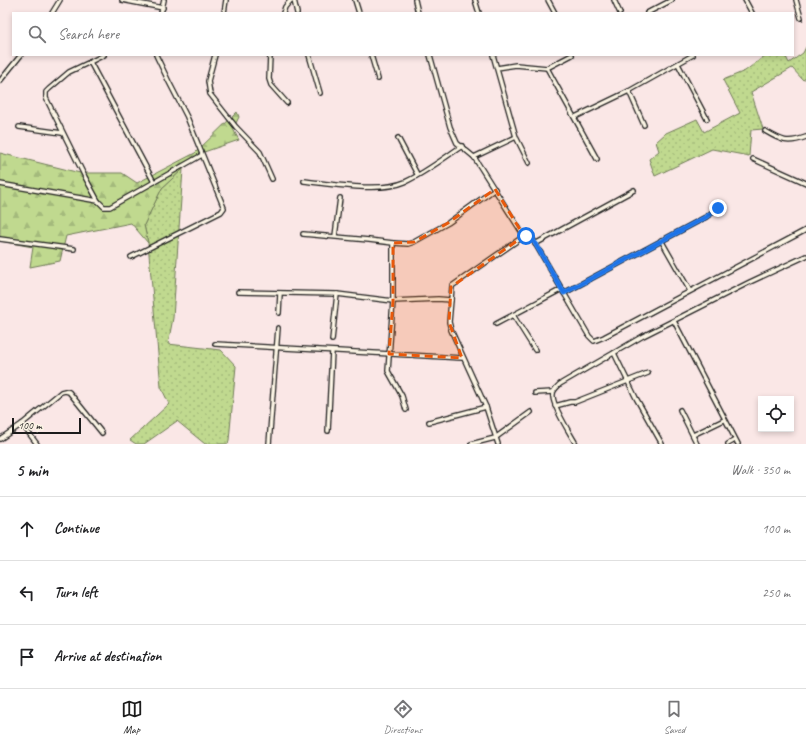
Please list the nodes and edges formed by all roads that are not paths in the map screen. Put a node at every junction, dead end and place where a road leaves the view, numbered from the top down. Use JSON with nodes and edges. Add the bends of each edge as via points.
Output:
{"nodes":[{"id":1,"x":60,"y":0,"type":"edge"},
{"id":2,"x":122,"y":0,"type":"edge"},
{"id":3,"x":164,"y":0,"type":"edge"},
{"id":4,"x":226,"y":0,"type":"edge"},
{"id":5,"x":293,"y":0,"type":"edge"},
{"id":6,"x":355,"y":0,"type":"edge"},
{"id":7,"x":414,"y":0,"type":"edge"},
{"id":8,"x":475,"y":0,"type":"edge"},
{"id":9,"x":548,"y":0,"type":"edge"},
{"id":10,"x":614,"y":0,"type":"edge"},
{"id":11,"x":672,"y":0,"type":"edge"},
{"id":12,"x":746,"y":0,"type":"edge"},
{"id":13,"x":796,"y":0,"type":"edge"},
{"id":14,"x":163,"y":8,"type":"junction"},
{"id":15,"x":53,"y":12,"type":"edge"},
{"id":16,"x":161,"y":12,"type":"edge"},
{"id":17,"x":224,"y":12,"type":"edge"},
{"id":18,"x":283,"y":12,"type":"edge"},
{"id":19,"x":297,"y":12,"type":"edge"},
{"id":20,"x":359,"y":12,"type":"edge"},
{"id":21,"x":418,"y":12,"type":"edge"},
{"id":22,"x":479,"y":12,"type":"edge"},
{"id":23,"x":554,"y":12,"type":"edge"},
{"id":24,"x":620,"y":12,"type":"edge"},
{"id":25,"x":649,"y":12,"type":"edge"},
{"id":26,"x":752,"y":12,"type":"edge"},
{"id":27,"x":801,"y":18,"type":"dead end"},
{"id":28,"x":20,"y":56,"type":"edge"},
{"id":29,"x":102,"y":56,"type":"edge"},
{"id":30,"x":156,"y":56,"type":"edge"},
{"id":31,"x":215,"y":56,"type":"edge"},
{"id":32,"x":270,"y":56,"type":"edge"},
{"id":33,"x":309,"y":56,"type":"edge"},
{"id":34,"x":371,"y":56,"type":"edge"},
{"id":35,"x":430,"y":56,"type":"edge"},
{"id":36,"x":493,"y":56,"type":"edge"},
{"id":37,"x":570,"y":56,"type":"edge"},
{"id":38,"x":691,"y":56,"type":"edge"},
{"id":39,"x":90,"y":62,"type":"junction"},
{"id":40,"x":678,"y":64,"type":"junction"},
{"id":41,"x":497,"y":68,"type":"junction"},
{"id":42,"x":547,"y":68,"type":"junction"},
{"id":43,"x":0,"y":72,"type":"edge"},
{"id":44,"x":4,"y":76,"type":"junction"},
{"id":45,"x":378,"y":79,"type":"dead end"},
{"id":46,"x":0,"y":80,"type":"edge"},
{"id":47,"x":629,"y":91,"type":"junction"},
{"id":48,"x":320,"y":93,"type":"dead end"},
{"id":49,"x":287,"y":103,"type":"dead end"},
{"id":50,"x":574,"y":117,"type":"junction"},
{"id":51,"x":706,"y":119,"type":"dead end"},
{"id":52,"x":644,"y":125,"type":"dead end"},
{"id":53,"x":19,"y":127,"type":"dead end"},
{"id":54,"x":765,"y":131,"type":"dead end"},
{"id":55,"x":62,"y":133,"type":"junction"},
{"id":56,"x":516,"y":137,"type":"junction"},
{"id":57,"x":806,"y":137,"type":"edge"},
{"id":58,"x":398,"y":138,"type":"dead end"},
{"id":59,"x":462,"y":146,"type":"junction"},
{"id":60,"x":202,"y":156,"type":"junction"},
{"id":61,"x":474,"y":157,"type":"junction"},
{"id":62,"x":597,"y":159,"type":"dead end"},
{"id":63,"x":752,"y":159,"type":"dead end"},
{"id":64,"x":529,"y":163,"type":"dead end"},
{"id":65,"x":417,"y":174,"type":"junction"},
{"id":66,"x":272,"y":179,"type":"dead end"},
{"id":67,"x":304,"y":181,"type":"dead end"},
{"id":68,"x":154,"y":182,"type":"junction"},
{"id":69,"x":806,"y":183,"type":"edge"},
{"id":70,"x":0,"y":184,"type":"edge"},
{"id":71,"x":495,"y":189,"type":"junction"},
{"id":72,"x":634,"y":190,"type":"dead end"},
{"id":73,"x":340,"y":198,"type":"dead end"},
{"id":74,"x":98,"y":201,"type":"junction"},
{"id":75,"x":718,"y":208,"type":"dead end"},
{"id":76,"x":806,"y":230,"type":"edge"},
{"id":77,"x":303,"y":234,"type":"dead end"},
{"id":78,"x":335,"y":236,"type":"junction"},
{"id":79,"x":524,"y":236,"type":"junction"},
{"id":80,"x":0,"y":239,"type":"edge"},
{"id":81,"x":661,"y":240,"type":"junction"},
{"id":82,"x":393,"y":243,"type":"junction"},
{"id":83,"x":535,"y":244,"type":"junction"},
{"id":84,"x":74,"y":250,"type":"dead end"},
{"id":85,"x":806,"y":256,"type":"edge"},
{"id":86,"x":132,"y":257,"type":"dead end"},
{"id":87,"x":563,"y":291,"type":"junction"},
{"id":88,"x":690,"y":291,"type":"junction"},
{"id":89,"x":238,"y":292,"type":"dead end"},
{"id":90,"x":280,"y":293,"type":"junction"},
{"id":91,"x":337,"y":294,"type":"junction"},
{"id":92,"x":450,"y":300,"type":"junction"},
{"id":93,"x":393,"y":301,"type":"junction"},
{"id":94,"x":279,"y":313,"type":"dead end"},
{"id":95,"x":513,"y":315,"type":"junction"},
{"id":96,"x":674,"y":320,"type":"junction"},
{"id":97,"x":496,"y":324,"type":"dead end"},
{"id":98,"x":278,"y":328,"type":"dead end"},
{"id":99,"x":332,"y":340,"type":"dead end"},
{"id":100,"x":215,"y":344,"type":"dead end"},
{"id":101,"x":276,"y":348,"type":"junction"},
{"id":102,"x":535,"y":350,"type":"dead end"},
{"id":103,"x":332,"y":351,"type":"junction"},
{"id":104,"x":614,"y":353,"type":"junction"},
{"id":105,"x":389,"y":354,"type":"junction"},
{"id":106,"x":462,"y":358,"type":"junction"},
{"id":107,"x":648,"y":373,"type":"dead end"},
{"id":108,"x":626,"y":381,"type":"junction"},
{"id":109,"x":553,"y":392,"type":"junction"},
{"id":110,"x":536,"y":393,"type":"dead end"},
{"id":111,"x":555,"y":406,"type":"junction"},
{"id":112,"x":486,"y":407,"type":"junction"},
{"id":113,"x":406,"y":410,"type":"dead end"},
{"id":114,"x":680,"y":410,"type":"dead end"},
{"id":115,"x":531,"y":412,"type":"dead end"},
{"id":116,"x":724,"y":420,"type":"junction"},
{"id":117,"x":429,"y":422,"type":"dead end"},
{"id":118,"x":22,"y":424,"type":"junction"},
{"id":119,"x":328,"y":431,"type":"dead end"},
{"id":120,"x":102,"y":433,"type":"dead end"},
{"id":121,"x":693,"y":435,"type":"junction"},
{"id":122,"x":495,"y":438,"type":"junction"},
{"id":123,"x":0,"y":439,"type":"edge"},
{"id":124,"x":735,"y":440,"type":"junction"},
{"id":125,"x":37,"y":444,"type":"edge"},
{"id":126,"x":269,"y":444,"type":"edge"},
{"id":127,"x":471,"y":444,"type":"edge"},
{"id":128,"x":498,"y":444,"type":"edge"},
{"id":129,"x":576,"y":444,"type":"edge"},
{"id":130,"x":662,"y":444,"type":"edge"},
{"id":131,"x":697,"y":444,"type":"edge"},
{"id":132,"x":728,"y":444,"type":"edge"},
{"id":133,"x":738,"y":444,"type":"edge"}],
"edges":[{"from":1,"to":15,"type":"street"},
{"from":2,"to":14,"type":"street"},
{"from":3,"to":14,"type":"street"},
{"from":4,"to":17,"type":"street"},
{"from":5,"to":18,"type":"street"},
{"from":5,"to":19,"type":"street"},
{"from":6,"to":20,"type":"street"},
{"from":7,"to":21,"type":"street"},
{"from":8,"to":22,"type":"street"},
{"from":9,"to":23,"type":"street"},
{"from":10,"to":24,"type":"street"},
{"from":11,"to":25,"type":"street"},
{"from":12,"to":26,"type":"street"},
{"from":13,"to":27,"type":"street"},
{"from":14,"to":16,"type":"street"},
{"from":28,"to":44,"type":"street"},
{"from":29,"to":39,"type":"street"},
{"from":30,"to":60,"type":"street","via":[[187,118]]},
{"from":31,"to":66,"type":"street","via":[[208,81],[210,94],[260,152]]},
{"from":32,"to":49,"type":"street","via":[[271,85]]},
{"from":33,"to":48,"type":"street"},
{"from":34,"to":45,"type":"street"},
{"from":35,"to":59,"type":"street","via":[[450,127],[454,138]]},
{"from":36,"to":41,"type":"street"},
{"from":37,"to":42,"type":"street"},
{"from":38,"to":40,"type":"street"},
{"from":39,"to":55,"type":"street","via":[[69,72],[46,92],[47,102]]},
{"from":39,"to":68,"type":"street"},
{"from":40,"to":47,"type":"street"},
{"from":40,"to":51,"type":"street"},
{"from":41,"to":42,"type":"street","via":[[516,65]]},
{"from":41,"to":56,"type":"street"},
{"from":42,"to":50,"type":"street"},
{"from":43,"to":44,"type":"street"},
{"from":44,"to":46,"type":"street"},
{"from":47,"to":50,"type":"street"},
{"from":47,"to":52,"type":"street"},
{"from":50,"to":62,"type":"street"},
{"from":53,"to":55,"type":"street"},
{"from":54,"to":57,"type":"street","via":[[782,141]]},
{"from":55,"to":74,"type":"street"},
{"from":56,"to":61,"type":"street"},
{"from":56,"to":64,"type":"street"},
{"from":58,"to":65,"type":"street"},
{"from":59,"to":61,"type":"street"},
{"from":59,"to":65,"type":"street"},
{"from":60,"to":68,"type":"street"},
{"from":60,"to":86,"type":"street","via":[[224,205],[223,211]]},
{"from":61,"to":71,"type":"street"},
{"from":63,"to":69,"type":"street"},
{"from":65,"to":67,"type":"street","via":[[405,182],[382,186]]},
{"from":68,"to":74,"type":"street","via":[[108,208]]},
{"from":70,"to":74,"type":"street"},
{"from":71,"to":79,"type":"street"},
{"from":71,"to":82,"type":"street","via":[[448,223],[414,242]]},
{"from":72,"to":83,"type":"street"},
{"from":73,"to":78,"type":"street"},
{"from":75,"to":81,"type":"street"},
{"from":76,"to":88,"type":"street"},
{"from":77,"to":78,"type":"street"},
{"from":78,"to":82,"type":"street"},
{"from":79,"to":83,"type":"street","via":[[529,236]]},
{"from":79,"to":92,"type":"street","via":[[452,286]]},
{"from":80,"to":84,"type":"street"},
{"from":81,"to":87,"type":"street"},
{"from":81,"to":88,"type":"street"},
{"from":82,"to":93,"type":"street"},
{"from":83,"to":87,"type":"street"},
{"from":85,"to":96,"type":"street"},
{"from":87,"to":88,"type":"street","via":[[594,341]]},
{"from":87,"to":95,"type":"street"},
{"from":89,"to":90,"type":"street"},
{"from":90,"to":91,"type":"street"},
{"from":90,"to":94,"type":"street"},
{"from":91,"to":93,"type":"street"},
{"from":91,"to":99,"type":"street"},
{"from":92,"to":93,"type":"street"},
{"from":92,"to":106,"type":"street","via":[[449,322]]},
{"from":93,"to":105,"type":"street"},
{"from":95,"to":97,"type":"street"},
{"from":95,"to":102,"type":"street"},
{"from":96,"to":104,"type":"street"},
{"from":96,"to":116,"type":"street"},
{"from":98,"to":101,"type":"street"},
{"from":100,"to":101,"type":"street"},
{"from":101,"to":103,"type":"street"},
{"from":101,"to":126,"type":"street"},
{"from":103,"to":105,"type":"street"},
{"from":103,"to":119,"type":"street"},
{"from":104,"to":108,"type":"street"},
{"from":104,"to":109,"type":"street","via":[[560,384]]},
{"from":105,"to":106,"type":"street"},
{"from":105,"to":113,"type":"street","via":[[388,371],[402,396]]},
{"from":106,"to":112,"type":"street"},
{"from":107,"to":108,"type":"street"},
{"from":108,"to":111,"type":"street","via":[[575,402]]},
{"from":108,"to":130,"type":"street"},
{"from":109,"to":110,"type":"street"},
{"from":109,"to":111,"type":"street"},
{"from":111,"to":129,"type":"street"},
{"from":112,"to":117,"type":"street"},
{"from":112,"to":122,"type":"street"},
{"from":114,"to":121,"type":"street"},
{"from":115,"to":122,"type":"street"},
{"from":116,"to":121,"type":"street"},
{"from":116,"to":124,"type":"street"},
{"from":118,"to":120,"type":"street","via":[[61,392],[67,390]]},
{"from":118,"to":123,"type":"street"},
{"from":118,"to":125,"type":"street"},
{"from":121,"to":131,"type":"street"},
{"from":122,"to":127,"type":"street"},
{"from":122,"to":128,"type":"street"},
{"from":124,"to":132,"type":"street"},
{"from":124,"to":133,"type":"street"}]}
